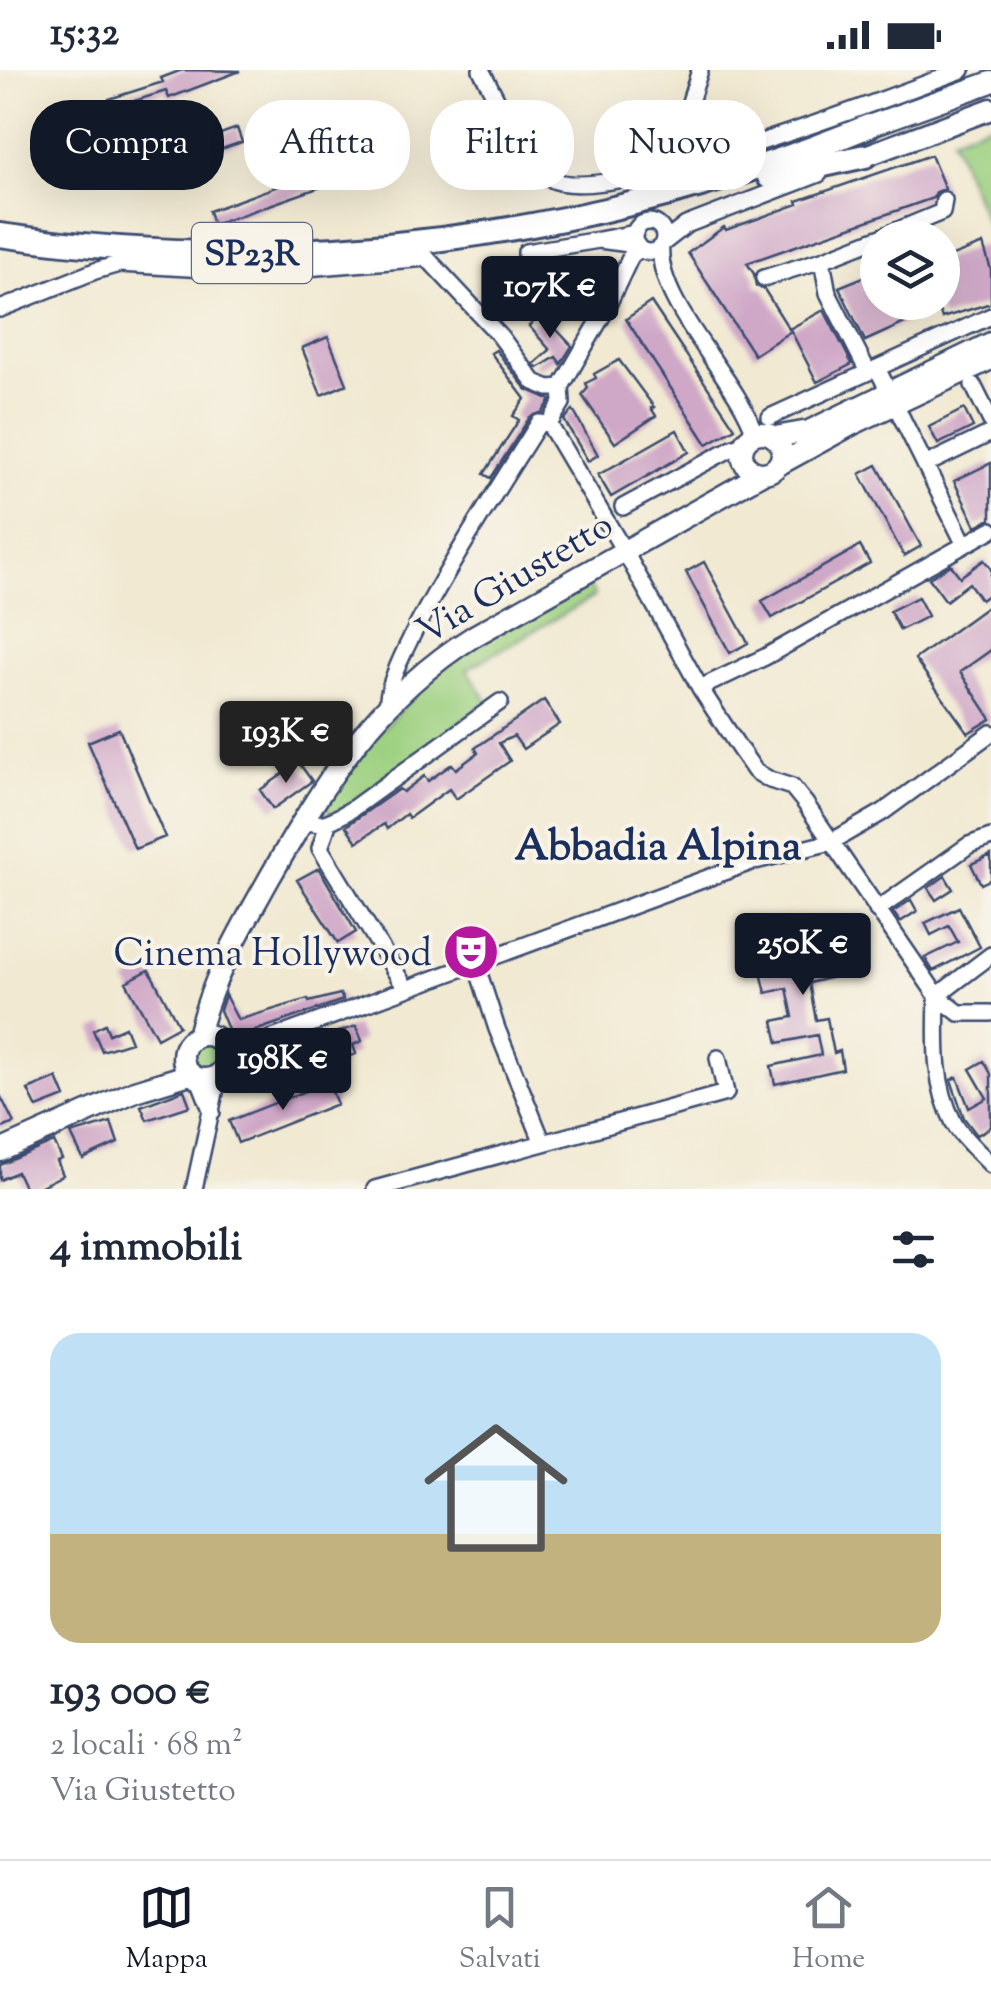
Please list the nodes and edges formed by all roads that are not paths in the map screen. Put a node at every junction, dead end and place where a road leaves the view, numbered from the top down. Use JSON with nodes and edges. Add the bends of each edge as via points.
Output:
{"nodes":[{"id":1,"x":481,"y":70,"type":"edge"},
{"id":2,"x":700,"y":70,"type":"edge"},
{"id":3,"x":962,"y":70,"type":"edge"},
{"id":4,"x":991,"y":82,"type":"edge"},
{"id":5,"x":691,"y":100,"type":"edge"},
{"id":6,"x":991,"y":110,"type":"edge"},
{"id":7,"x":869,"y":126,"type":"junction"},
{"id":8,"x":766,"y":140,"type":"edge"},
{"id":9,"x":865,"y":156,"type":"junction"},
{"id":10,"x":594,"y":183,"type":"edge"},
{"id":11,"x":658,"y":197,"type":"junction"},
{"id":12,"x":944,"y":200,"type":"dead end"},
{"id":13,"x":922,"y":220,"type":"edge"},
{"id":14,"x":0,"y":224,"type":"edge"},
{"id":15,"x":0,"y":235,"type":"edge"},
{"id":16,"x":639,"y":245,"type":"junction"},
{"id":17,"x":662,"y":245,"type":"junction"},
{"id":18,"x":860,"y":245,"type":"edge"},
{"id":19,"x":822,"y":260,"type":"junction"},
{"id":20,"x":526,"y":261,"type":"dead end"},
{"id":21,"x":764,"y":278,"type":"dead end"},
{"id":22,"x":677,"y":303,"type":"junction"},
{"id":23,"x":0,"y":310,"type":"edge"},
{"id":24,"x":991,"y":316,"type":"edge"},
{"id":25,"x":991,"y":342,"type":"edge"},
{"id":26,"x":991,"y":359,"type":"edge"},
{"id":27,"x":872,"y":370,"type":"junction"},
{"id":28,"x":973,"y":386,"type":"dead end"},
{"id":29,"x":560,"y":387,"type":"junction"},
{"id":30,"x":891,"y":397,"type":"junction"},
{"id":31,"x":991,"y":421,"type":"edge"},
{"id":32,"x":549,"y":424,"type":"junction"},
{"id":33,"x":991,"y":433,"type":"edge"},
{"id":34,"x":761,"y":448,"type":"junction"},
{"id":35,"x":926,"y":465,"type":"junction"},
{"id":36,"x":623,"y":506,"type":"dead end"},
{"id":37,"x":991,"y":530,"type":"edge"},
{"id":38,"x":964,"y":542,"type":"junction"},
{"id":39,"x":624,"y":552,"type":"junction"},
{"id":40,"x":700,"y":688,"type":"junction"},
{"id":41,"x":500,"y":702,"type":"dead end"},
{"id":42,"x":388,"y":703,"type":"junction"},
{"id":43,"x":991,"y":733,"type":"edge"},
{"id":44,"x":303,"y":820,"type":"junction"},
{"id":45,"x":328,"y":824,"type":"junction"},
{"id":46,"x":991,"y":837,"type":"edge"},
{"id":47,"x":831,"y":842,"type":"junction"},
{"id":48,"x":877,"y":910,"type":"junction"},
{"id":49,"x":991,"y":955,"type":"edge"},
{"id":50,"x":476,"y":964,"type":"junction"},
{"id":51,"x":406,"y":989,"type":"junction"},
{"id":52,"x":937,"y":996,"type":"junction"},
{"id":53,"x":991,"y":1013,"type":"edge"},
{"id":54,"x":205,"y":1036,"type":"junction"},
{"id":55,"x":718,"y":1058,"type":"dead end"},
{"id":56,"x":204,"y":1068,"type":"junction"},
{"id":57,"x":543,"y":1143,"type":"junction"},
{"id":58,"x":0,"y":1151,"type":"edge"},
{"id":59,"x":991,"y":1166,"type":"edge"},
{"id":60,"x":194,"y":1189,"type":"edge"},
{"id":61,"x":375,"y":1189,"type":"edge"}],
"edges":[{"from":1,"to":10,"type":"street","via":[[546,176],[562,184]]},
{"from":2,"to":5,"type":"street"},
{"from":3,"to":8,"type":"street"},
{"from":4,"to":7,"type":"main road","number":"SP23R"},
{"from":6,"to":9,"type":"main road"},
{"from":7,"to":11,"type":"highway","number":"SP23R"},
{"from":7,"to":14,"type":"highway","number":"SP23R","via":[[674,184],[434,231],[204,243]]},
{"from":9,"to":11,"type":"highway","via":[[684,197]]},
{"from":9,"to":17,"type":"street","via":[[686,225]]},
{"from":11,"to":15,"type":"highway","number":"SP23R","via":[[455,239],[316,252],[146,252]]},
{"from":12,"to":13,"type":"street","via":[[942,212]]},
{"from":16,"to":17,"type":"street","via":[[653,252]]},
{"from":16,"to":17,"type":"street","via":[[640,225],[655,223]]},
{"from":16,"to":20,"type":"street","via":[[598,240],[526,252]]},
{"from":16,"to":22,"type":"street"},
{"from":16,"to":29,"type":"street"},
{"from":17,"to":22,"type":"street","via":[[664,273]]},
{"from":18,"to":19,"type":"street"},
{"from":19,"to":21,"type":"street"},
{"from":19,"to":27,"type":"street","via":[[828,293]]},
{"from":22,"to":34,"type":"street","via":[[748,409]]},
{"from":23,"to":29,"type":"street","via":[[120,264],[257,272],[427,258],[534,382]]},
{"from":24,"to":27,"type":"street"},
{"from":25,"to":30,"type":"main road"},
{"from":26,"to":30,"type":"main road"},
{"from":27,"to":30,"type":"street"},
{"from":27,"to":34,"type":"street"},
{"from":28,"to":31,"type":"street"},
{"from":29,"to":32,"type":"street","via":[[562,403]]},
{"from":30,"to":34,"type":"main road"},
{"from":30,"to":35,"type":"street"},
{"from":32,"to":39,"type":"street"},
{"from":32,"to":42,"type":"street","via":[[538,423],[461,547],[401,660]]},
{"from":33,"to":35,"type":"street"},
{"from":34,"to":36,"type":"street","via":[[734,447]]},
{"from":34,"to":39,"type":"main road","name":"Via Giustetto","via":[[722,497]]},
{"from":35,"to":38,"type":"street"},
{"from":37,"to":38,"type":"street"},
{"from":38,"to":40,"type":"street"},
{"from":39,"to":40,"type":"street"},
{"from":39,"to":42,"type":"main road","name":"Via Giustetto","via":[[442,656]]},
{"from":40,"to":47,"type":"street","via":[[756,771],[792,787]]},
{"from":41,"to":45,"type":"street"},
{"from":42,"to":44,"type":"main road","name":"Via Giustetto"},
{"from":43,"to":47,"type":"street"},
{"from":44,"to":45,"type":"street"},
{"from":44,"to":54,"type":"main road","name":"Via Giustetto","via":[[224,958],[208,997]]},
{"from":45,"to":51,"type":"street","via":[[320,848]]},
{"from":46,"to":48,"type":"street"},
{"from":47,"to":48,"type":"street"},
{"from":47,"to":50,"type":"street","via":[[750,862]]},
{"from":48,"to":52,"type":"street"},
{"from":49,"to":52,"type":"street"},
{"from":50,"to":51,"type":"street"},
{"from":50,"to":57,"type":"street"},
{"from":51,"to":56,"type":"street"},
{"from":52,"to":53,"type":"street","via":[[959,1013]]},
{"from":52,"to":59,"type":"street","via":[[940,1090],[955,1126]]},
{"from":54,"to":56,"type":"main road","via":[[187,1044]]},
{"from":54,"to":56,"type":"main road","via":[[224,1045]]},
{"from":55,"to":57,"type":"street","via":[[726,1093]]},
{"from":56,"to":58,"type":"main road"},
{"from":56,"to":60,"type":"street","via":[[212,1114]]},
{"from":57,"to":61,"type":"street"}]}
